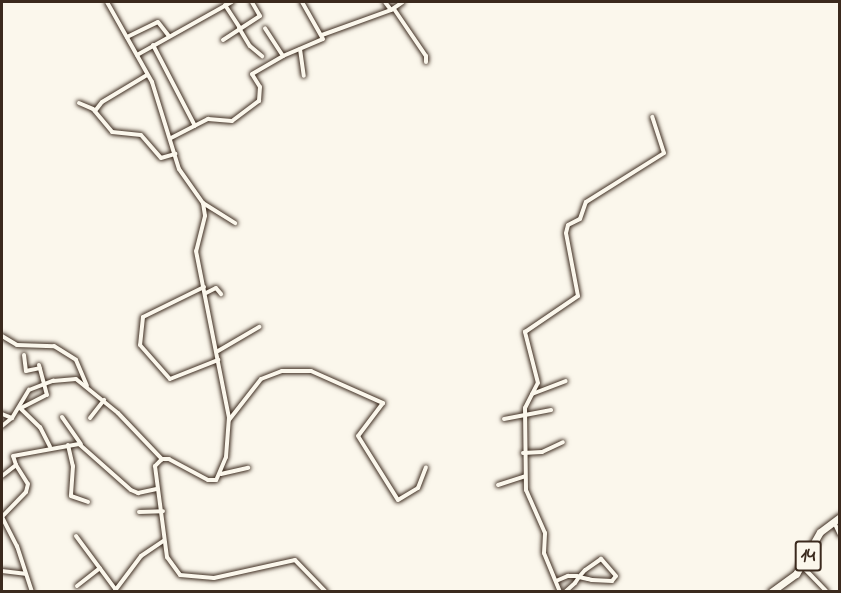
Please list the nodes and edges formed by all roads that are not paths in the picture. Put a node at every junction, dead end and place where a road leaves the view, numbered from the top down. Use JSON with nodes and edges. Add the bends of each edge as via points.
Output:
{"nodes":[{"id":1,"x":107,"y":2,"type":"edge"},
{"id":2,"x":232,"y":2,"type":"edge"},
{"id":3,"x":252,"y":2,"type":"edge"},
{"id":4,"x":302,"y":2,"type":"edge"},
{"id":5,"x":385,"y":2,"type":"edge"},
{"id":6,"x":403,"y":2,"type":"edge"},
{"id":7,"x":225,"y":5,"type":"junction"},
{"id":8,"x":392,"y":10,"type":"junction"},
{"id":9,"x":240,"y":28,"type":"junction"},
{"id":10,"x":265,"y":28,"type":"dead end"},
{"id":11,"x":322,"y":35,"type":"junction"},
{"id":12,"x":127,"y":36,"type":"junction"},
{"id":13,"x":169,"y":36,"type":"junction"},
{"id":14,"x":223,"y":40,"type":"dead end"},
{"id":15,"x":153,"y":45,"type":"junction"},
{"id":16,"x":300,"y":49,"type":"junction"},
{"id":17,"x":137,"y":55,"type":"junction"},
{"id":18,"x":262,"y":56,"type":"dead end"},
{"id":19,"x":283,"y":56,"type":"junction"},
{"id":20,"x":426,"y":62,"type":"dead end"},
{"id":21,"x":147,"y":75,"type":"junction"},
{"id":22,"x":304,"y":76,"type":"dead end"},
{"id":23,"x":79,"y":103,"type":"dead end"},
{"id":24,"x":95,"y":111,"type":"junction"},
{"id":25,"x":652,"y":117,"type":"dead end"},
{"id":26,"x":195,"y":126,"type":"junction"},
{"id":27,"x":171,"y":138,"type":"junction"},
{"id":28,"x":175,"y":154,"type":"junction"},
{"id":29,"x":203,"y":203,"type":"junction"},
{"id":30,"x":235,"y":223,"type":"dead end"},
{"id":31,"x":205,"y":290,"type":"junction"},
{"id":32,"x":221,"y":294,"type":"dead end"},
{"id":33,"x":259,"y":327,"type":"dead end"},
{"id":34,"x":2,"y":336,"type":"edge"},
{"id":35,"x":218,"y":351,"type":"junction"},
{"id":36,"x":24,"y":355,"type":"dead end"},
{"id":37,"x":218,"y":360,"type":"junction"},
{"id":38,"x":566,"y":381,"type":"dead end"},
{"id":39,"x":43,"y":384,"type":"junction"},
{"id":40,"x":87,"y":388,"type":"junction"},
{"id":41,"x":531,"y":394,"type":"junction"},
{"id":42,"x":104,"y":400,"type":"junction"},
{"id":43,"x":20,"y":408,"type":"junction"},
{"id":44,"x":551,"y":410,"type":"dead end"},
{"id":45,"x":2,"y":414,"type":"edge"},
{"id":46,"x":525,"y":414,"type":"junction"},
{"id":47,"x":62,"y":417,"type":"dead end"},
{"id":48,"x":12,"y":418,"type":"junction"},
{"id":49,"x":90,"y":418,"type":"dead end"},
{"id":50,"x":504,"y":419,"type":"dead end"},
{"id":51,"x":229,"y":421,"type":"junction"},
{"id":52,"x":2,"y":426,"type":"edge"},
{"id":53,"x":563,"y":442,"type":"dead end"},
{"id":54,"x":68,"y":445,"type":"junction"},
{"id":55,"x":81,"y":445,"type":"junction"},
{"id":56,"x":50,"y":447,"type":"junction"},
{"id":57,"x":524,"y":453,"type":"junction"},
{"id":58,"x":162,"y":459,"type":"junction"},
{"id":59,"x":16,"y":465,"type":"junction"},
{"id":60,"x":426,"y":467,"type":"dead end"},
{"id":61,"x":248,"y":468,"type":"dead end"},
{"id":62,"x":220,"y":474,"type":"junction"},
{"id":63,"x":2,"y":476,"type":"edge"},
{"id":64,"x":525,"y":476,"type":"junction"},
{"id":65,"x":498,"y":485,"type":"dead end"},
{"id":66,"x":158,"y":489,"type":"junction"},
{"id":67,"x":88,"y":502,"type":"dead end"},
{"id":68,"x":163,"y":511,"type":"junction"},
{"id":69,"x":140,"y":512,"type":"dead end"},
{"id":70,"x":837,"y":519,"type":"edge"},
{"id":71,"x":840,"y":535,"type":"edge"},
{"id":72,"x":76,"y":537,"type":"dead end"},
{"id":73,"x":163,"y":541,"type":"junction"},
{"id":74,"x":802,"y":567,"type":"junction"},
{"id":75,"x":100,"y":568,"type":"junction"},
{"id":76,"x":2,"y":571,"type":"edge"},
{"id":77,"x":25,"y":574,"type":"junction"},
{"id":78,"x":579,"y":577,"type":"junction"},
{"id":79,"x":556,"y":581,"type":"junction"},
{"id":80,"x":77,"y":586,"type":"dead end"},
{"id":81,"x":32,"y":591,"type":"edge"},
{"id":82,"x":115,"y":591,"type":"edge"},
{"id":83,"x":326,"y":591,"type":"edge"},
{"id":84,"x":560,"y":591,"type":"edge"},
{"id":85,"x":566,"y":591,"type":"edge"},
{"id":86,"x":771,"y":591,"type":"edge"},
{"id":87,"x":827,"y":591,"type":"edge"}],
"edges":[{"from":1,"to":12,"type":"street"},
{"from":2,"to":7,"type":"street"},
{"from":3,"to":9,"type":"street","via":[[260,16]]},
{"from":4,"to":11,"type":"street"},
{"from":5,"to":8,"type":"street"},
{"from":6,"to":8,"type":"street"},
{"from":7,"to":9,"type":"street"},
{"from":7,"to":13,"type":"street"},
{"from":8,"to":11,"type":"street"},
{"from":8,"to":20,"type":"street","via":[[426,56]]},
{"from":9,"to":14,"type":"street"},
{"from":9,"to":18,"type":"street","via":[[250,46]]},
{"from":10,"to":19,"type":"street"},
{"from":11,"to":16,"type":"street","via":[[322,41]]},
{"from":12,"to":13,"type":"street","via":[[156,22]]},
{"from":12,"to":17,"type":"street"},
{"from":13,"to":15,"type":"street"},
{"from":15,"to":17,"type":"street"},
{"from":15,"to":26,"type":"street"},
{"from":16,"to":19,"type":"street"},
{"from":16,"to":22,"type":"street"},
{"from":17,"to":21,"type":"street"},
{"from":19,"to":26,"type":"street","via":[[252,74],[260,87],[259,101],[232,121],[208,119]]},
{"from":21,"to":24,"type":"street","via":[[102,102]]},
{"from":21,"to":27,"type":"street"},
{"from":23,"to":24,"type":"street"},
{"from":24,"to":28,"type":"street","via":[[112,132],[141,135],[161,158]]},
{"from":25,"to":41,"type":"street","via":[[664,154],[588,200],[580,219],[566,229],[579,292],[575,299],[525,332],[537,380]]},
{"from":26,"to":27,"type":"street"},
{"from":27,"to":28,"type":"street"},
{"from":28,"to":29,"type":"street","via":[[183,176]]},
{"from":29,"to":30,"type":"street"},
{"from":29,"to":31,"type":"street","via":[[205,216],[196,251]]},
{"from":31,"to":32,"type":"street","via":[[216,288]]},
{"from":31,"to":35,"type":"street"},
{"from":31,"to":37,"type":"street","via":[[143,316],[140,345],[170,379]]},
{"from":33,"to":35,"type":"street"},
{"from":34,"to":40,"type":"street","via":[[17,345],[54,346],[76,360]]},
{"from":35,"to":37,"type":"street"},
{"from":36,"to":39,"type":"street","via":[[26,371],[39,366]]},
{"from":37,"to":51,"type":"street"},
{"from":38,"to":41,"type":"street"},
{"from":39,"to":40,"type":"street","via":[[74,379]]},
{"from":39,"to":43,"type":"street","via":[[27,392]]},
{"from":39,"to":43,"type":"street","via":[[46,397]]},
{"from":40,"to":42,"type":"street"},
{"from":41,"to":46,"type":"street"},
{"from":42,"to":49,"type":"street"},
{"from":42,"to":58,"type":"street"},
{"from":43,"to":48,"type":"street"},
{"from":43,"to":56,"type":"street","via":[[40,427]]},
{"from":44,"to":46,"type":"street"},
{"from":45,"to":48,"type":"street"},
{"from":46,"to":50,"type":"street"},
{"from":46,"to":57,"type":"street"},
{"from":47,"to":55,"type":"street"},
{"from":48,"to":52,"type":"street"},
{"from":51,"to":60,"type":"street","via":[[261,379],[282,371],[311,371],[383,403],[358,436],[398,500],[417,488]]},
{"from":51,"to":62,"type":"street","via":[[228,451]]},
{"from":53,"to":57,"type":"street","via":[[542,452]]},
{"from":54,"to":55,"type":"street"},
{"from":54,"to":56,"type":"street"},
{"from":54,"to":67,"type":"street","via":[[73,466],[71,496]]},
{"from":55,"to":66,"type":"street","via":[[104,470],[131,490],[138,493]]},
{"from":56,"to":59,"type":"street","via":[[13,456]]},
{"from":57,"to":64,"type":"street"},
{"from":58,"to":62,"type":"street","via":[[177,462],[210,481]]},
{"from":58,"to":66,"type":"street","via":[[154,469]]},
{"from":59,"to":63,"type":"street"},
{"from":59,"to":77,"type":"street","via":[[29,486],[2,517],[17,546]]},
{"from":61,"to":62,"type":"street"},
{"from":64,"to":65,"type":"street"},
{"from":64,"to":79,"type":"street","via":[[528,498],[545,533],[544,553]]},
{"from":66,"to":68,"type":"street"},
{"from":68,"to":69,"type":"street"},
{"from":68,"to":73,"type":"street"},
{"from":70,"to":71,"type":"street"},
{"from":70,"to":74,"type":"highway","number":"14","via":[[820,532]]},
{"from":72,"to":75,"type":"street"},
{"from":73,"to":82,"type":"street","via":[[141,556]]},
{"from":73,"to":83,"type":"street","via":[[171,567],[180,575],[227,577],[295,560]]},
{"from":74,"to":86,"type":"highway","number":"14"},
{"from":74,"to":87,"type":"street"},
{"from":75,"to":80,"type":"street"},
{"from":75,"to":82,"type":"street"},
{"from":76,"to":77,"type":"street"},
{"from":77,"to":81,"type":"street"},
{"from":78,"to":78,"type":"street","via":[[601,559],[616,578],[596,580]]},
{"from":78,"to":79,"type":"street"},
{"from":78,"to":85,"type":"street"},
{"from":79,"to":84,"type":"street"}]}
